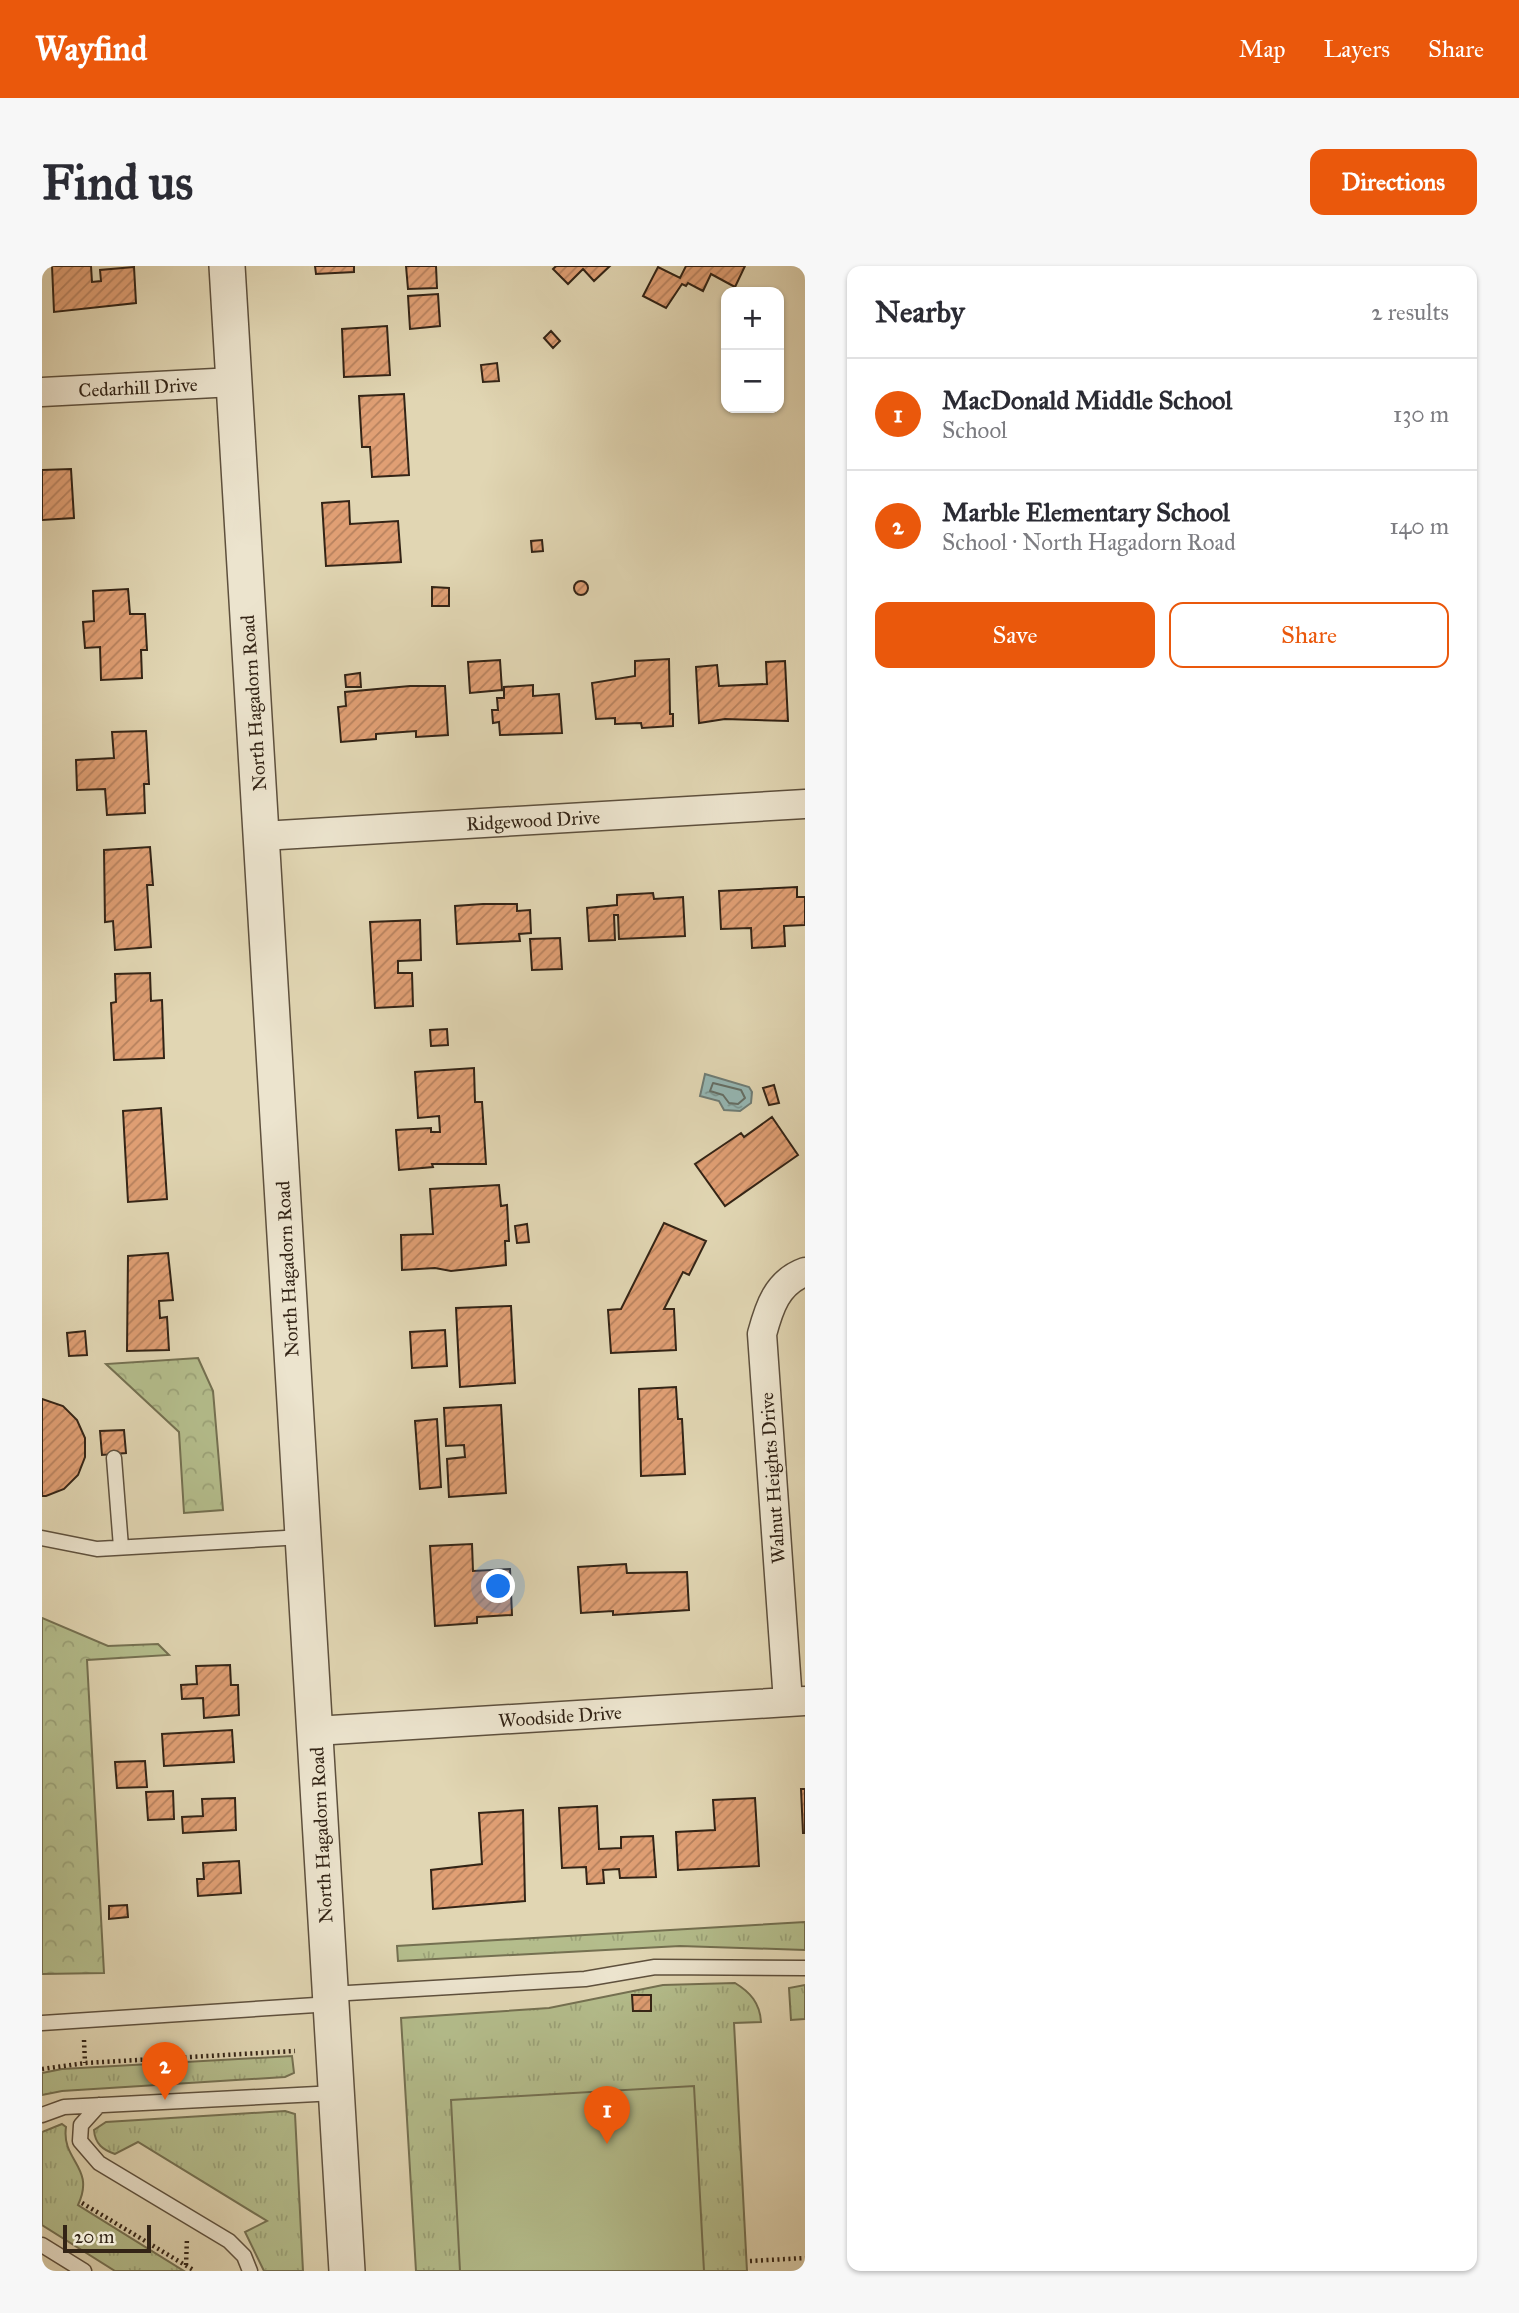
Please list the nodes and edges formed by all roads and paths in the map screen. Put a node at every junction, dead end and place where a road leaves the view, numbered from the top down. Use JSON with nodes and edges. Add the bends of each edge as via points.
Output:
{"nodes":[{"id":1,"x":227,"y":266,"type":"edge"},
{"id":2,"x":234,"y":382,"type":"junction"},
{"id":3,"x":42,"y":393,"type":"edge"},
{"id":4,"x":805,"y":804,"type":"edge"},
{"id":5,"x":261,"y":836,"type":"junction"},
{"id":6,"x":805,"y":1272,"type":"edge"},
{"id":7,"x":114,"y":1458,"type":"dead end"},
{"id":8,"x":303,"y":1537,"type":"junction"},
{"id":9,"x":42,"y":1538,"type":"edge"},
{"id":10,"x":121,"y":1547,"type":"junction"},
{"id":11,"x":797,"y":1701,"type":"edge"},
{"id":12,"x":314,"y":1731,"type":"junction"},
{"id":13,"x":805,"y":1968,"type":"edge"},
{"id":14,"x":330,"y":1999,"type":"junction"},
{"id":15,"x":42,"y":2023,"type":"edge"},
{"id":16,"x":295,"y":2051,"type":"dead end"},
{"id":17,"x":42,"y":2069,"type":"edge"},
{"id":18,"x":336,"y":2094,"type":"junction"},
{"id":19,"x":99,"y":2105,"type":"junction"},
{"id":20,"x":42,"y":2115,"type":"edge"},
{"id":21,"x":82,"y":2203,"type":"dead end"},
{"id":22,"x":42,"y":2245,"type":"edge"},
{"id":23,"x":805,"y":2258,"type":"edge"},
{"id":24,"x":750,"y":2261,"type":"dead end"},
{"id":25,"x":84,"y":2271,"type":"edge"},
{"id":26,"x":195,"y":2271,"type":"edge"},
{"id":27,"x":250,"y":2271,"type":"edge"},
{"id":28,"x":347,"y":2271,"type":"edge"}],
"edges":[{"from":1,"to":2,"type":"street","name":"North Hagadorn Road"},
{"from":2,"to":3,"type":"street","name":"Cedarhill Drive"},
{"from":2,"to":5,"type":"street","name":"North Hagadorn Road"},
{"from":4,"to":5,"type":"street","name":"Ridgewood Drive"},
{"from":5,"to":8,"type":"street","name":"North Hagadorn Road"},
{"from":6,"to":11,"type":"street","name":"Walnut Heights Drive","via":[[793,1276],[772,1301],[762,1334]]},
{"from":7,"to":10,"type":"lane"},
{"from":8,"to":10,"type":"lane"},
{"from":8,"to":12,"type":"street","name":"North Hagadorn Road"},
{"from":9,"to":10,"type":"lane","via":[[97,1549]]},
{"from":11,"to":12,"type":"street","name":"Woodside Drive"},
{"from":12,"to":14,"type":"street","name":"North Hagadorn Road"},
{"from":13,"to":14,"type":"lane","via":[[655,1967],[585,1979]]},
{"from":14,"to":15,"type":"lane"},
{"from":14,"to":18,"type":"street","name":"North Hagadorn Road"},
{"from":16,"to":17,"type":"path"},
{"from":18,"to":19,"type":"lane"},
{"from":18,"to":28,"type":"street","name":"North Hagadorn Road"},
{"from":19,"to":20,"type":"lane","via":[[64,2107]]},
{"from":19,"to":27,"type":"lane","via":[[81,2125],[80,2141],[99,2163],[229,2241],[244,2256]]},
{"from":21,"to":26,"type":"path"},
{"from":22,"to":25,"type":"lane"},
{"from":23,"to":24,"type":"path"}]}
